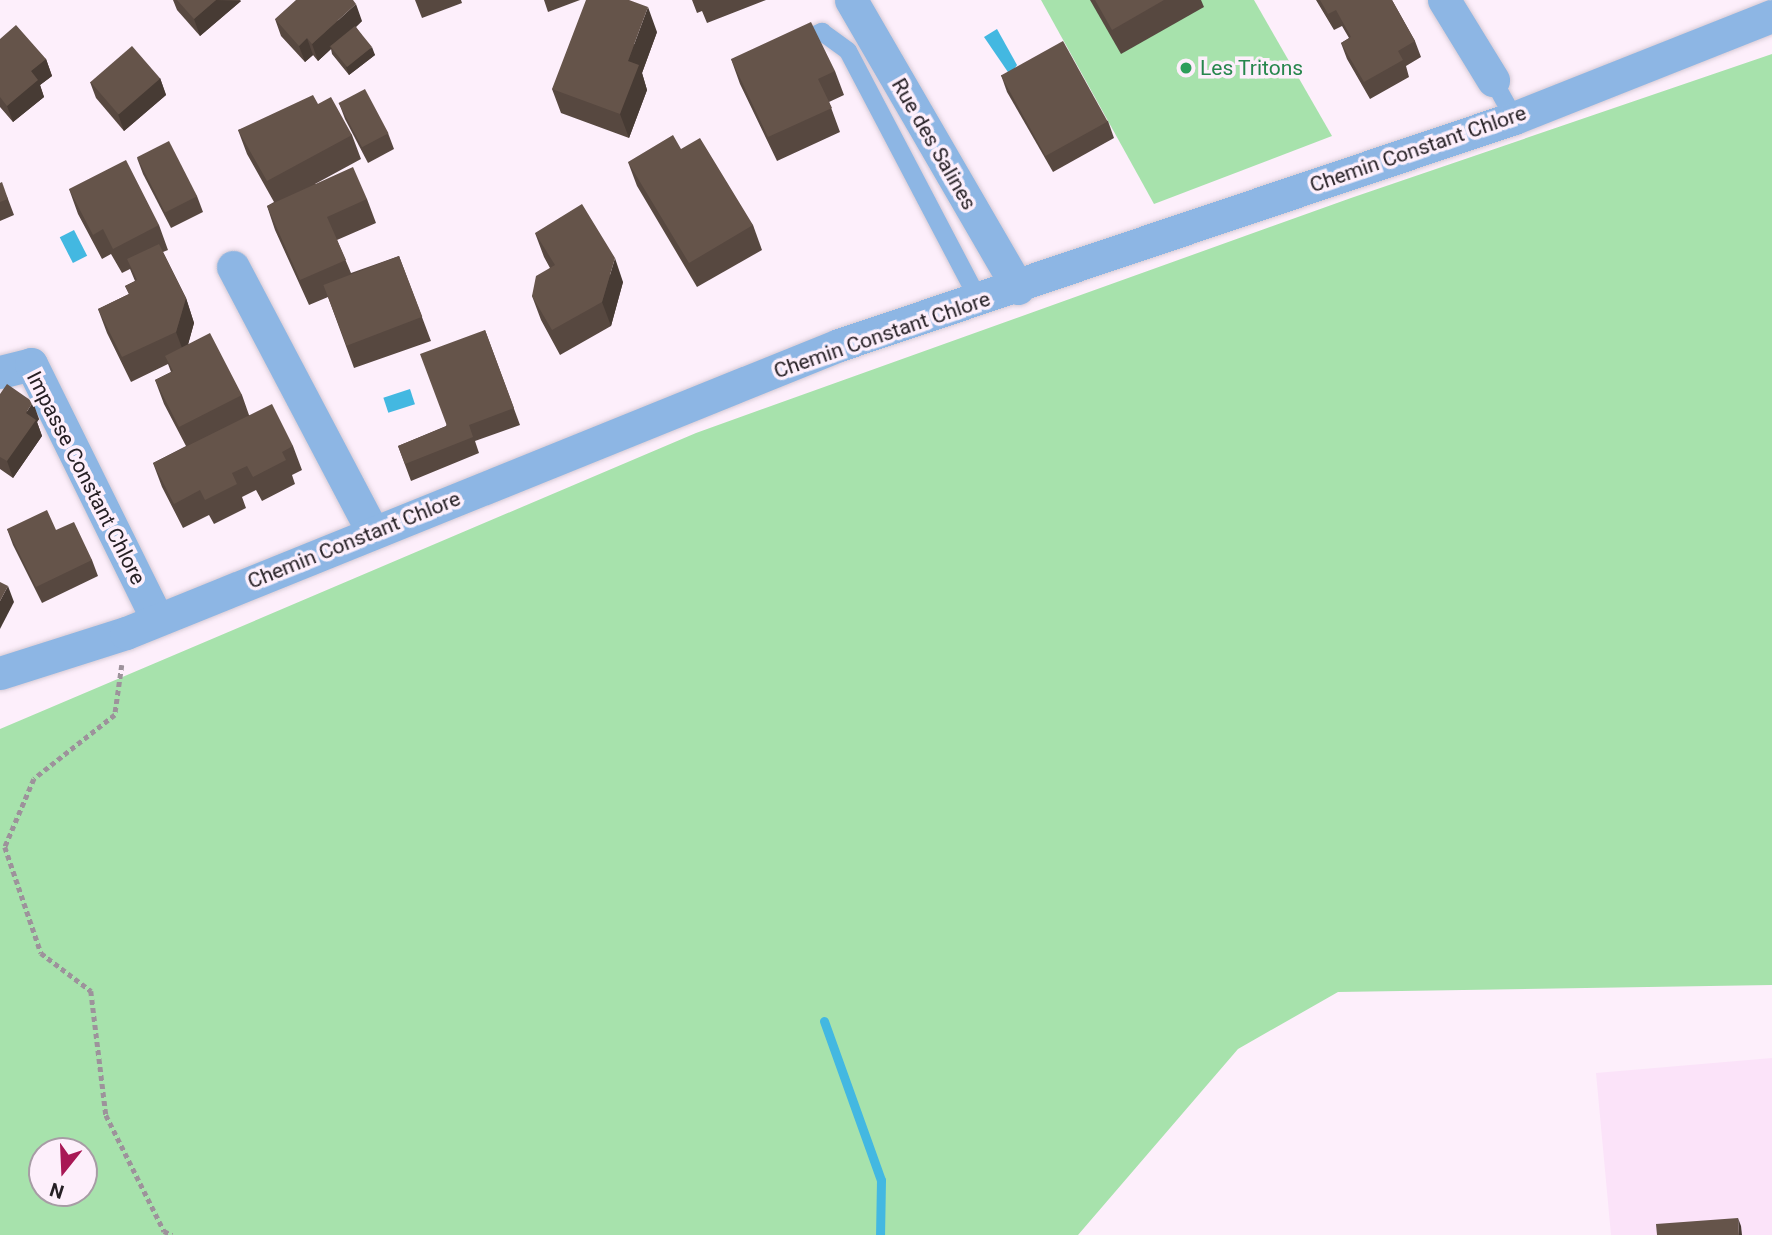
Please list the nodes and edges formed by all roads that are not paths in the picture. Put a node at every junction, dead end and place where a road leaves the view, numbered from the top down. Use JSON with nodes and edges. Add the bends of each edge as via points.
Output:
{"nodes":[{"id":1,"x":851,"y":0,"type":"edge"},
{"id":2,"x":1444,"y":0,"type":"edge"},
{"id":3,"x":1772,"y":16,"type":"edge"},
{"id":4,"x":785,"y":50,"type":"edge"},
{"id":5,"x":1493,"y":80,"type":"joint"},
{"id":6,"x":1514,"y":118,"type":"junction"},
{"id":7,"x":233,"y":267,"type":"dead end"},
{"id":8,"x":1018,"y":288,"type":"junction"},
{"id":9,"x":979,"y":301,"type":"junction"},
{"id":10,"x":0,"y":373,"type":"edge"},
{"id":11,"x":373,"y":532,"type":"junction"},
{"id":12,"x":157,"y":619,"type":"junction"},
{"id":13,"x":0,"y":673,"type":"edge"}],
"edges":[{"from":1,"to":8,"type":"street","name":"Rue des Salines"},
{"from":2,"to":5,"type":"street"},
{"from":3,"to":6,"type":"street","name":"Chemin Constant Chlore"},
{"from":4,"to":9,"type":"lane","via":[[822,32],[848,51]]},
{"from":5,"to":6,"type":"lane"},
{"from":6,"to":8,"type":"street","name":"Chemin Constant Chlore"},
{"from":7,"to":11,"type":"street"},
{"from":8,"to":9,"type":"street","name":"Chemin Constant Chlore"},
{"from":9,"to":11,"type":"street","name":"Chemin Constant Chlore","via":[[839,345]]},
{"from":10,"to":12,"type":"street","name":"Impasse Constant Chlore","via":[[31,363]]},
{"from":11,"to":12,"type":"street","name":"Chemin Constant Chlore"},
{"from":12,"to":13,"type":"street","name":"Chemin Constant Chlore"}]}
